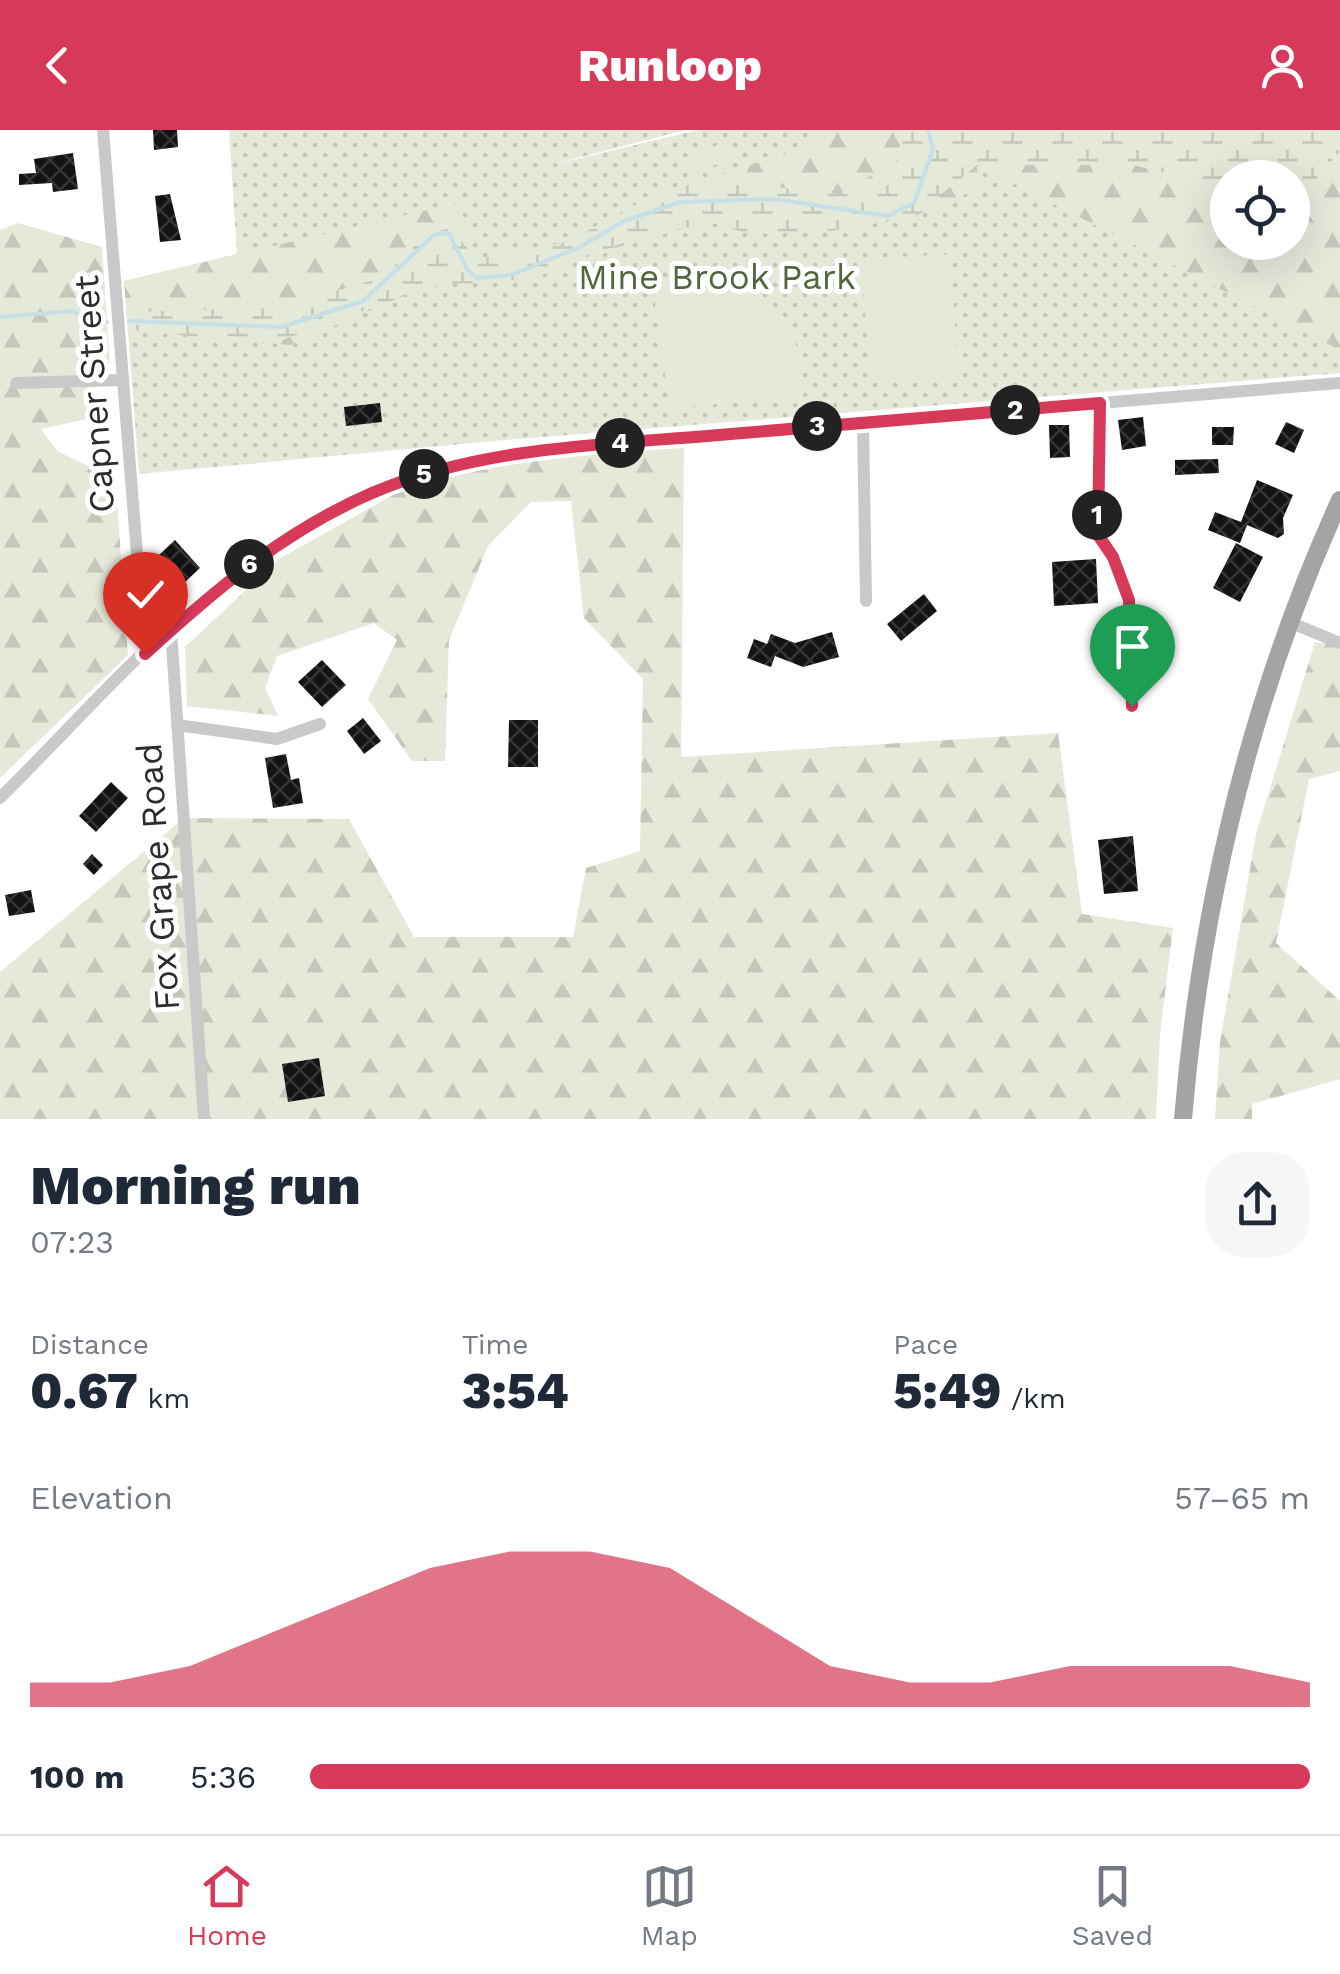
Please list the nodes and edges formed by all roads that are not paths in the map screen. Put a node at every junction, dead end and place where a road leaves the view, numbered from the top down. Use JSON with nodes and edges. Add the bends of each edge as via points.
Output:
{"nodes":[{"id":1,"x":102,"y":130,"type":"edge"},
{"id":2,"x":123,"y":380,"type":"junction"},
{"id":3,"x":16,"y":383,"type":"dead end"},
{"id":4,"x":1340,"y":383,"type":"edge"},
{"id":5,"x":1100,"y":403,"type":"junction"},
{"id":6,"x":863,"y":422,"type":"junction"},
{"id":7,"x":1340,"y":500,"type":"edge"},
{"id":8,"x":866,"y":601,"type":"dead end"},
{"id":9,"x":1289,"y":622,"type":"junction"},
{"id":10,"x":171,"y":630,"type":"junction"},
{"id":11,"x":1340,"y":643,"type":"edge"},
{"id":12,"x":145,"y":654,"type":"junction"},
{"id":13,"x":1132,"y":706,"type":"dead end"},
{"id":14,"x":320,"y":724,"type":"dead end"},
{"id":15,"x":178,"y":725,"type":"junction"},
{"id":16,"x":0,"y":798,"type":"edge"},
{"id":17,"x":204,"y":1119,"type":"edge"},
{"id":18,"x":1183,"y":1119,"type":"edge"}],
"edges":[{"from":1,"to":2,"type":"street","name":"Capner Street"},
{"from":2,"to":3,"type":"street"},
{"from":2,"to":12,"type":"street","name":"Capner Street"},
{"from":4,"to":5,"type":"street"},
{"from":5,"to":6,"type":"street"},
{"from":5,"to":13,"type":"street","via":[[1098,535],[1129,600]]},
{"from":6,"to":8,"type":"street"},
{"from":6,"to":10,"type":"street","via":[[532,453],[411,478],[301,528]]},
{"from":7,"to":9,"type":"main road"},
{"from":9,"to":11,"type":"street"},
{"from":9,"to":18,"type":"main road","via":[[1216,866]]},
{"from":10,"to":12,"type":"street"},
{"from":10,"to":15,"type":"street","name":"Fox Grape Road"},
{"from":12,"to":16,"type":"street"},
{"from":14,"to":15,"type":"street","via":[[277,738]]},
{"from":15,"to":17,"type":"street","name":"Fox Grape Road"}]}
